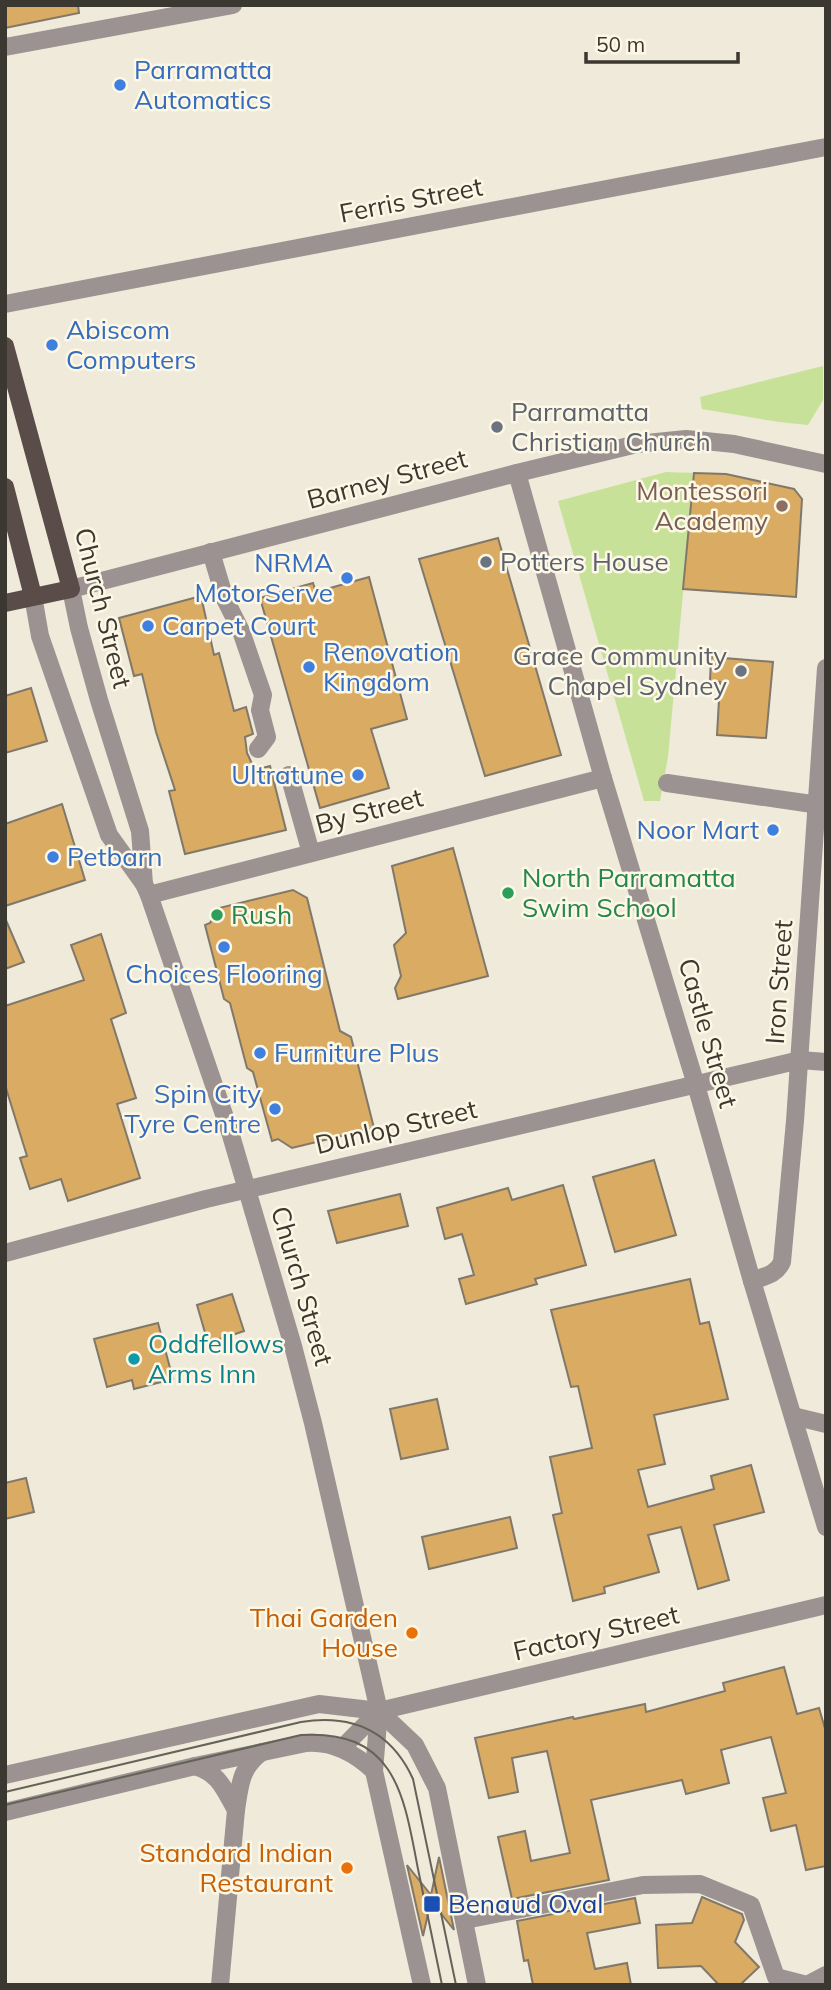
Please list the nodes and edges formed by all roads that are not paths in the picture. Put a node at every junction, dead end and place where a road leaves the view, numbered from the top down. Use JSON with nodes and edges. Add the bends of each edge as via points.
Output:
{"nodes":[{"id":1,"x":233,"y":5,"type":"edge"},
{"id":2,"x":5,"y":47,"type":"edge"},
{"id":3,"x":826,"y":147,"type":"edge"},
{"id":4,"x":5,"y":304,"type":"edge"},
{"id":5,"x":5,"y":346,"type":"edge"},
{"id":6,"x":826,"y":464,"type":"edge"},
{"id":7,"x":517,"y":473,"type":"junction"},
{"id":8,"x":6,"y":494,"type":"edge"},
{"id":9,"x":211,"y":552,"type":"junction"},
{"id":10,"x":71,"y":589,"type":"junction"},
{"id":11,"x":33,"y":596,"type":"junction"},
{"id":12,"x":5,"y":603,"type":"edge"},
{"id":13,"x":826,"y":668,"type":"edge"},
{"id":14,"x":258,"y":749,"type":"dead end"},
{"id":15,"x":289,"y":775,"type":"dead end"},
{"id":16,"x":603,"y":778,"type":"junction"},
{"id":17,"x":667,"y":783,"type":"dead end"},
{"id":18,"x":822,"y":805,"type":"edge"},
{"id":19,"x":311,"y":853,"type":"junction"},
{"id":20,"x":146,"y":890,"type":"junction"},
{"id":21,"x":800,"y":1060,"type":"junction"},
{"id":22,"x":826,"y":1062,"type":"edge"},
{"id":23,"x":696,"y":1085,"type":"junction"},
{"id":24,"x":246,"y":1189,"type":"junction"},
{"id":25,"x":5,"y":1252,"type":"edge"},
{"id":26,"x":752,"y":1281,"type":"junction"},
{"id":27,"x":793,"y":1416,"type":"junction"},
{"id":28,"x":826,"y":1424,"type":"edge"},
{"id":29,"x":826,"y":1527,"type":"edge"},
{"id":30,"x":826,"y":1605,"type":"edge"},
{"id":31,"x":379,"y":1711,"type":"junction"},
{"id":32,"x":337,"y":1748,"type":"junction"},
{"id":33,"x":262,"y":1752,"type":"junction"},
{"id":34,"x":195,"y":1766,"type":"junction"},
{"id":35,"x":374,"y":1771,"type":"junction"},
{"id":36,"x":5,"y":1775,"type":"edge"},
{"id":37,"x":236,"y":1810,"type":"junction"},
{"id":38,"x":5,"y":1811,"type":"edge"},
{"id":39,"x":464,"y":1920,"type":"junction"},
{"id":40,"x":826,"y":1975,"type":"edge"},
{"id":41,"x":220,"y":1985,"type":"edge"},
{"id":42,"x":422,"y":1985,"type":"edge"},
{"id":43,"x":477,"y":1985,"type":"edge"}],
"edges":[{"from":1,"to":2,"type":"street"},
{"from":3,"to":4,"type":"street","name":"Ferris Street"},
{"from":5,"to":10,"type":"main road","name":"Church Street"},
{"from":6,"to":7,"type":"street","name":"Barney Street","via":[[734,444],[686,439],[637,444]]},
{"from":7,"to":9,"type":"street","name":"Barney Street"},
{"from":7,"to":16,"type":"street","name":"Castle Street"},
{"from":8,"to":11,"type":"main road","name":"Church Street"},
{"from":9,"to":10,"type":"street","name":"Barney Street"},
{"from":9,"to":14,"type":"street","via":[[263,695],[260,710],[267,737]]},
{"from":10,"to":11,"type":"main road","name":"Barney Street"},
{"from":10,"to":20,"type":"street","name":"Church Street","via":[[99,700],[140,831]]},
{"from":11,"to":12,"type":"main road","name":"Barney Street"},
{"from":11,"to":20,"type":"street","name":"Church Street","via":[[40,636],[109,835]]},
{"from":13,"to":18,"type":"street","name":"Iron Street"},
{"from":15,"to":19,"type":"street"},
{"from":16,"to":19,"type":"street","name":"By Street"},
{"from":16,"to":23,"type":"street","name":"Castle Street"},
{"from":17,"to":18,"type":"street"},
{"from":18,"to":21,"type":"street","name":"Iron Street"},
{"from":19,"to":20,"type":"street","name":"By Street"},
{"from":20,"to":24,"type":"street","name":"Church Street"},
{"from":21,"to":22,"type":"street","name":"Dunlop Street"},
{"from":21,"to":23,"type":"street","name":"Dunlop Street"},
{"from":21,"to":26,"type":"street","name":"Iron Street","via":[[782,1262],[779,1270]]},
{"from":23,"to":24,"type":"street","name":"Dunlop Street"},
{"from":23,"to":26,"type":"street","name":"Castle Street"},
{"from":24,"to":25,"type":"street","name":"Dunlop Street"},
{"from":24,"to":31,"type":"street","name":"Church Street","via":[[313,1423]]},
{"from":26,"to":27,"type":"street","name":"Castle Street"},
{"from":27,"to":28,"type":"street"},
{"from":27,"to":29,"type":"street","name":"Castle Street"},
{"from":30,"to":31,"type":"street","name":"Factory Street"},
{"from":31,"to":32,"type":"street"},
{"from":31,"to":35,"type":"street","name":"Church Street"},
{"from":31,"to":36,"type":"street","name":"Factory Street","via":[[319,1704]]},
{"from":31,"to":39,"type":"street","via":[[415,1745],[432,1776]]},
{"from":32,"to":33,"type":"street","via":[[313,1743]]},
{"from":32,"to":35,"type":"street"},
{"from":33,"to":34,"type":"street"},
{"from":33,"to":37,"type":"street","via":[[245,1768]]},
{"from":34,"to":37,"type":"street","via":[[216,1777]]},
{"from":34,"to":38,"type":"street"},
{"from":35,"to":42,"type":"street","name":"Church Street"},
{"from":37,"to":41,"type":"street"},
{"from":39,"to":40,"type":"street","via":[[643,1885],[700,1884],[751,1905],[776,1977],[807,1985]]},
{"from":39,"to":43,"type":"street"}]}
